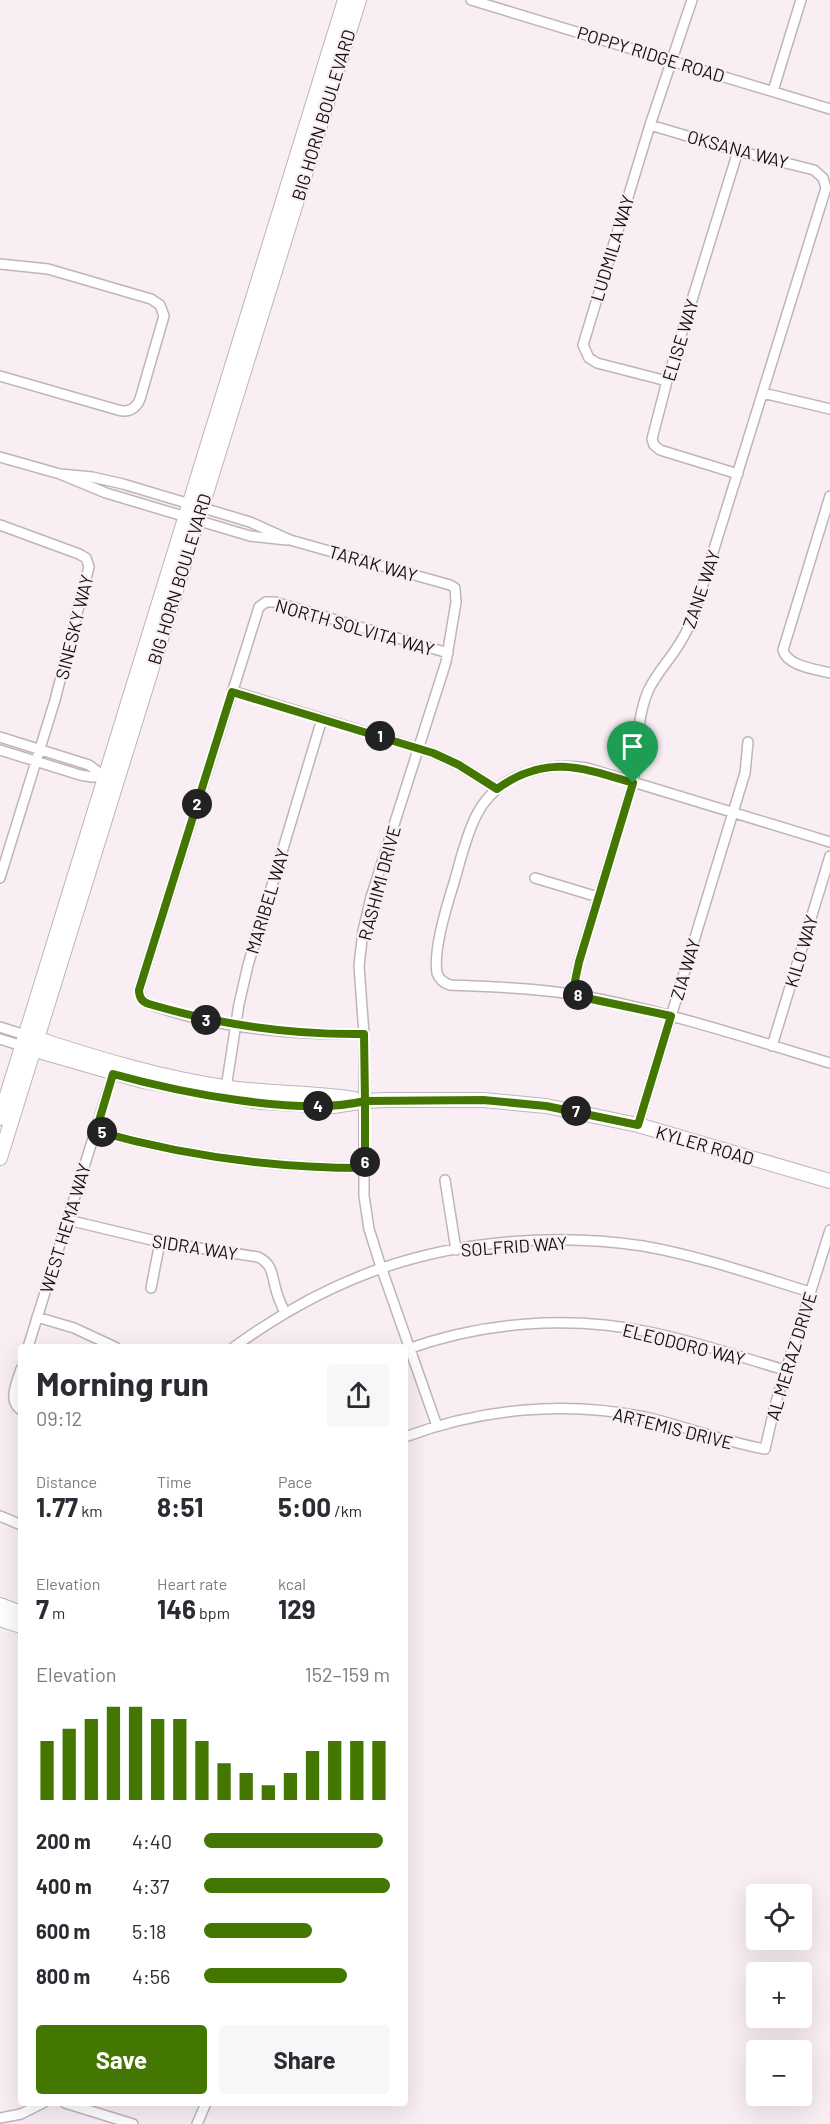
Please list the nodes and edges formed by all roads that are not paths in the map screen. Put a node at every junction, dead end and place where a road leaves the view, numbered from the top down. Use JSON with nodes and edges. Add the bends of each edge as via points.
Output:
{"nodes":[{"id":1,"x":345,"y":0,"type":"edge"},
{"id":2,"x":359,"y":0,"type":"edge"},
{"id":3,"x":471,"y":0,"type":"edge"},
{"id":4,"x":692,"y":0,"type":"edge"},
{"id":5,"x":801,"y":0,"type":"edge"},
{"id":6,"x":673,"y":61,"type":"junction"},
{"id":7,"x":773,"y":91,"type":"junction"},
{"id":8,"x":830,"y":109,"type":"edge"},
{"id":9,"x":650,"y":124,"type":"junction"},
{"id":10,"x":738,"y":151,"type":"junction"},
{"id":11,"x":823,"y":178,"type":"joint"},
{"id":12,"x":0,"y":264,"type":"edge"},
{"id":13,"x":0,"y":376,"type":"edge"},
{"id":14,"x":667,"y":381,"type":"junction"},
{"id":15,"x":763,"y":393,"type":"junction"},
{"id":16,"x":830,"y":409,"type":"edge"},
{"id":17,"x":0,"y":457,"type":"edge"},
{"id":18,"x":738,"y":474,"type":"junction"},
{"id":19,"x":830,"y":496,"type":"edge"},
{"id":20,"x":193,"y":512,"type":"junction"},
{"id":21,"x":0,"y":525,"type":"edge"},
{"id":22,"x":454,"y":588,"type":"joint"},
{"id":23,"x":448,"y":653,"type":"junction"},
{"id":24,"x":830,"y":673,"type":"edge"},
{"id":25,"x":232,"y":692,"type":"junction"},
{"id":26,"x":322,"y":719,"type":"junction"},
{"id":27,"x":0,"y":737,"type":"edge"},
{"id":28,"x":748,"y":742,"type":"dead end"},
{"id":29,"x":419,"y":748,"type":"junction"},
{"id":30,"x":0,"y":750,"type":"edge"},
{"id":31,"x":40,"y":750,"type":"junction"},
{"id":32,"x":36,"y":761,"type":"junction"},
{"id":33,"x":105,"y":777,"type":"junction"},
{"id":34,"x":633,"y":783,"type":"junction"},
{"id":35,"x":497,"y":789,"type":"junction"},
{"id":36,"x":733,"y":813,"type":"junction"},
{"id":37,"x":830,"y":842,"type":"edge"},
{"id":38,"x":830,"y":856,"type":"edge"},
{"id":39,"x":0,"y":878,"type":"edge"},
{"id":40,"x":535,"y":878,"type":"dead end"},
{"id":41,"x":598,"y":897,"type":"junction"},
{"id":42,"x":572,"y":995,"type":"junction"},
{"id":43,"x":671,"y":1016,"type":"junction"},
{"id":44,"x":235,"y":1025,"type":"junction"},
{"id":45,"x":0,"y":1027,"type":"edge"},
{"id":46,"x":364,"y":1034,"type":"junction"},
{"id":47,"x":0,"y":1039,"type":"edge"},
{"id":48,"x":29,"y":1042,"type":"junction"},
{"id":49,"x":772,"y":1046,"type":"junction"},
{"id":50,"x":830,"y":1063,"type":"edge"},
{"id":51,"x":113,"y":1074,"type":"junction"},
{"id":52,"x":226,"y":1088,"type":"junction"},
{"id":53,"x":365,"y":1101,"type":"junction"},
{"id":54,"x":0,"y":1118,"type":"edge"},
{"id":55,"x":638,"y":1125,"type":"junction"},
{"id":56,"x":96,"y":1131,"type":"junction"},
{"id":57,"x":0,"y":1158,"type":"edge"},
{"id":58,"x":365,"y":1168,"type":"junction"},
{"id":59,"x":445,"y":1180,"type":"dead end"},
{"id":60,"x":830,"y":1181,"type":"edge"},
{"id":61,"x":68,"y":1220,"type":"junction"},
{"id":62,"x":830,"y":1230,"type":"edge"},
{"id":63,"x":160,"y":1242,"type":"junction"},
{"id":64,"x":456,"y":1250,"type":"junction"},
{"id":65,"x":381,"y":1268,"type":"junction"},
{"id":66,"x":152,"y":1288,"type":"dead end"},
{"id":67,"x":810,"y":1292,"type":"junction"},
{"id":68,"x":285,"y":1314,"type":"junction"},
{"id":69,"x":37,"y":1317,"type":"junction"},
{"id":70,"x":29,"y":1344,"type":"edge"},
{"id":71,"x":109,"y":1344,"type":"edge"},
{"id":72,"x":239,"y":1344,"type":"edge"},
{"id":73,"x":405,"y":1344,"type":"edge"},
{"id":74,"x":408,"y":1349,"type":"edge"},
{"id":75,"x":408,"y":1352,"type":"edge"},
{"id":76,"x":785,"y":1370,"type":"junction"},
{"id":77,"x":18,"y":1379,"type":"edge"},
{"id":78,"x":18,"y":1407,"type":"edge"},
{"id":79,"x":436,"y":1426,"type":"junction"},
{"id":80,"x":408,"y":1436,"type":"edge"},
{"id":81,"x":765,"y":1449,"type":"joint"},
{"id":82,"x":0,"y":1516,"type":"edge"},
{"id":83,"x":18,"y":1524,"type":"edge"},
{"id":84,"x":0,"y":1605,"type":"edge"},
{"id":85,"x":18,"y":1612,"type":"edge"},
{"id":86,"x":0,"y":1619,"type":"edge"},
{"id":87,"x":18,"y":1625,"type":"edge"},
{"id":88,"x":37,"y":2106,"type":"edge"},
{"id":89,"x":75,"y":2106,"type":"edge"},
{"id":90,"x":205,"y":2106,"type":"edge"},
{"id":91,"x":0,"y":2118,"type":"edge"},
{"id":92,"x":133,"y":2124,"type":"edge"},
{"id":93,"x":197,"y":2124,"type":"edge"}],
"edges":[{"from":1,"to":20,"type":"main road","name":"BIG HORN BOULEVARD"},
{"from":2,"to":20,"type":"main road","name":"BIG HORN BOULEVARD"},
{"from":3,"to":6,"type":"street","name":"POPPY RIDGE ROAD"},
{"from":4,"to":6,"type":"street","name":"LUDMILA WAY"},
{"from":5,"to":7,"type":"street"},
{"from":6,"to":7,"type":"street","name":"POPPY RIDGE ROAD"},
{"from":6,"to":9,"type":"street","name":"LUDMILA WAY"},
{"from":7,"to":8,"type":"street","name":"POPPY RIDGE ROAD"},
{"from":9,"to":10,"type":"street","name":"OKSANA WAY"},
{"from":9,"to":14,"type":"street","name":"LUDMILA WAY","via":[[583,345],[592,361]]},
{"from":10,"to":11,"type":"street","name":"OKSANA WAY","via":[[814,170]]},
{"from":10,"to":14,"type":"street","name":"ELISE WAY"},
{"from":11,"to":15,"type":"street","name":"ZANE WAY","via":[[825,194]]},
{"from":12,"to":13,"type":"street","via":[[48,269],[151,299],[160,305],[164,316],[140,399],[129,411]]},
{"from":14,"to":18,"type":"street","name":"ELISE WAY","via":[[652,435],[654,444],[660,450]]},
{"from":15,"to":16,"type":"street"},
{"from":15,"to":18,"type":"street","name":"ZANE WAY"},
{"from":17,"to":20,"type":"street","name":"TARAK WAY","via":[[60,474],[106,493]]},
{"from":18,"to":34,"type":"street","name":"ZANE WAY","via":[[692,620],[644,702]]},
{"from":19,"to":24,"type":"street","via":[[783,650],[791,661]]},
{"from":20,"to":22,"type":"street","name":"TARAK WAY","via":[[250,536],[290,540]]},
{"from":20,"to":33,"type":"main road","name":"BIG HORN BOULEVARD"},
{"from":20,"to":48,"type":"main road","name":"BIG HORN BOULEVARD"},
{"from":21,"to":31,"type":"street","name":"SINESKY WAY","via":[[79,554],[89,564]]},
{"from":22,"to":23,"type":"street","name":"RASHIMI DRIVE","via":[[456,602]]},
{"from":23,"to":25,"type":"street","name":"NORTH SOLVITA WAY","via":[[275,602],[262,604]]},
{"from":23,"to":29,"type":"street","name":"RASHIMI DRIVE"},
{"from":25,"to":26,"type":"street"},
{"from":25,"to":44,"type":"street","via":[[139,990],[143,1001],[149,1004]]},
{"from":26,"to":29,"type":"street"},
{"from":26,"to":44,"type":"street","name":"MARIBEL WAY","via":[[252,948]]},
{"from":27,"to":31,"type":"street"},
{"from":28,"to":36,"type":"street","name":"ZIA WAY","via":[[745,773]]},
{"from":29,"to":35,"type":"street","via":[[459,765]]},
{"from":29,"to":46,"type":"street","name":"RASHIMI DRIVE","via":[[363,931],[359,966]]},
{"from":30,"to":32,"type":"street"},
{"from":31,"to":32,"type":"street"},
{"from":31,"to":33,"type":"street","via":[[89,765]]},
{"from":32,"to":33,"type":"street","via":[[86,777]]},
{"from":32,"to":39,"type":"street"},
{"from":33,"to":48,"type":"main road","name":"BIG HORN BOULEVARD"},
{"from":34,"to":35,"type":"street","via":[[586,768],[556,766],[525,772]]},
{"from":34,"to":36,"type":"street"},
{"from":34,"to":41,"type":"street","name":"ZANE WAY"},
{"from":35,"to":42,"type":"street","via":[[476,815],[448,900],[437,971],[450,985],[513,987]]},
{"from":36,"to":37,"type":"street"},
{"from":36,"to":43,"type":"street","name":"ZIA WAY"},
{"from":38,"to":49,"type":"street","name":"KILO WAY"},
{"from":40,"to":41,"type":"street"},
{"from":41,"to":42,"type":"street","name":"ZANE WAY"},
{"from":42,"to":43,"type":"street"},
{"from":43,"to":49,"type":"street"},
{"from":43,"to":55,"type":"street","name":"ZIA WAY"},
{"from":44,"to":46,"type":"street","via":[[303,1033]]},
{"from":44,"to":52,"type":"street","name":"MARIBEL WAY"},
{"from":45,"to":48,"type":"street","name":"KYLER ROAD"},
{"from":46,"to":53,"type":"street","name":"RASHIMI DRIVE"},
{"from":47,"to":48,"type":"street","name":"KYLER ROAD"},
{"from":48,"to":51,"type":"main road","name":"KYLER ROAD"},
{"from":48,"to":52,"type":"main road","name":"KYLER ROAD"},
{"from":48,"to":54,"type":"main road","name":"BIG HORN BOULEVARD"},
{"from":48,"to":57,"type":"main road","name":"BIG HORN BOULEVARD"},
{"from":49,"to":50,"type":"street"},
{"from":51,"to":53,"type":"main road","name":"KYLER ROAD","via":[[260,1102],[334,1107]]},
{"from":51,"to":56,"type":"street","name":"WEST HEMA WAY"},
{"from":52,"to":53,"type":"main road","name":"KYLER ROAD"},
{"from":53,"to":55,"type":"main road","name":"KYLER ROAD","via":[[483,1100],[546,1106]]},
{"from":53,"to":58,"type":"street","name":"RASHIMI DRIVE"},
{"from":55,"to":60,"type":"main road","name":"KYLER ROAD"},
{"from":56,"to":58,"type":"street","via":[[215,1158],[304,1167]]},
{"from":56,"to":61,"type":"street","name":"WEST HEMA WAY"},
{"from":58,"to":65,"type":"street","name":"RASHIMI DRIVE","via":[[369,1229]]},
{"from":59,"to":64,"type":"street"},
{"from":61,"to":63,"type":"street","name":"SIDRA WAY"},
{"from":61,"to":69,"type":"street","name":"WEST HEMA WAY"},
{"from":62,"to":67,"type":"street","name":"AL MERAZ DRIVE"},
{"from":63,"to":66,"type":"street"},
{"from":63,"to":68,"type":"street","name":"SIDRA WAY","via":[[262,1259],[272,1270]]},
{"from":64,"to":65,"type":"street","name":"SOLFRID WAY"},
{"from":64,"to":67,"type":"street","name":"SOLFRID WAY","via":[[528,1242],[617,1243],[690,1256]]},
{"from":65,"to":68,"type":"street","name":"SOLFRID WAY"},
{"from":65,"to":73,"type":"street","name":"RASHIMI DRIVE"},
{"from":67,"to":76,"type":"street","name":"AL MERAZ DRIVE"},
{"from":68,"to":72,"type":"street","name":"SOLFRID WAY"},
{"from":69,"to":70,"type":"street","name":"WEST HEMA WAY"},
{"from":69,"to":71,"type":"street"},
{"from":74,"to":76,"type":"street","name":"ELEODORO WAY","via":[[490,1328],[579,1323],[663,1335]]},
{"from":75,"to":79,"type":"street","name":"RASHIMI DRIVE"},
{"from":76,"to":81,"type":"street","name":"AL MERAZ DRIVE"},
{"from":77,"to":78,"type":"street","via":[[13,1395]]},
{"from":79,"to":80,"type":"street","name":"ARTEMIS DRIVE"},
{"from":79,"to":81,"type":"street","name":"ARTEMIS DRIVE","via":[[512,1411],[580,1409],[646,1418]]},
{"from":82,"to":83,"type":"street"},
{"from":84,"to":85,"type":"main road"},
{"from":86,"to":87,"type":"main road"},
{"from":88,"to":91,"type":"street"},
{"from":89,"to":92,"type":"street"},
{"from":90,"to":93,"type":"street"}]}
